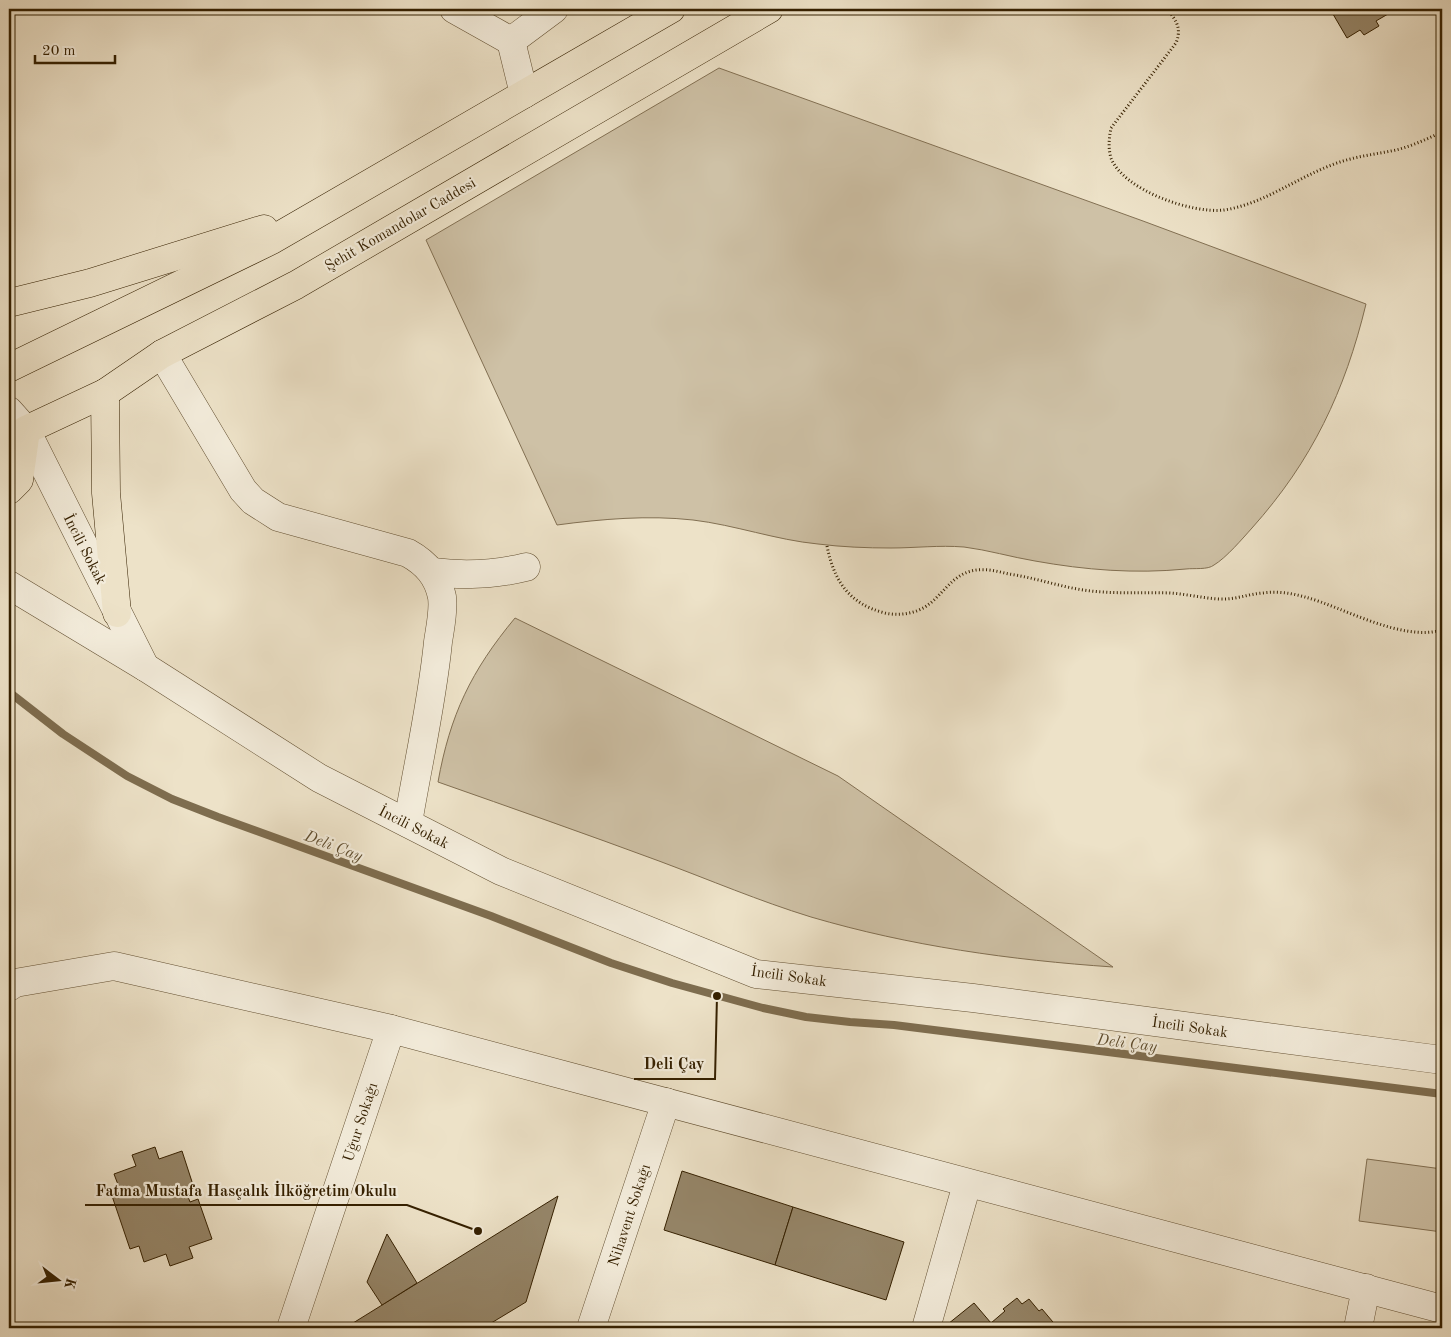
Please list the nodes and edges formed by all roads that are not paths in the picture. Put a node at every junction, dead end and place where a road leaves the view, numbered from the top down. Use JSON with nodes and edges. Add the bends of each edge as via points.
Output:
{"nodes":[{"id":1,"x":454,"y":9,"type":"edge"},
{"id":2,"x":554,"y":9,"type":"edge"},
{"id":3,"x":671,"y":9,"type":"edge"},
{"id":4,"x":769,"y":9,"type":"edge"},
{"id":5,"x":511,"y":41,"type":"junction"},
{"id":6,"x":524,"y":94,"type":"junction"},
{"id":7,"x":323,"y":210,"type":"junction"},
{"id":8,"x":9,"y":303,"type":"edge"},
{"id":9,"x":162,"y":354,"type":"junction"},
{"id":10,"x":9,"y":368,"type":"edge"},
{"id":11,"x":105,"y":393,"type":"junction"},
{"id":12,"x":15,"y":428,"type":"edge"},
{"id":13,"x":9,"y":490,"type":"edge"},
{"id":14,"x":526,"y":567,"type":"dead end"},
{"id":15,"x":432,"y":572,"type":"junction"},
{"id":16,"x":9,"y":586,"type":"edge"},
{"id":17,"x":117,"y":612,"type":"junction"},
{"id":18,"x":144,"y":667,"type":"junction"},
{"id":19,"x":408,"y":823,"type":"junction"},
{"id":20,"x":9,"y":986,"type":"edge"},
{"id":21,"x":391,"y":1029,"type":"junction"},
{"id":22,"x":1442,"y":1060,"type":"edge"},
{"id":23,"x":666,"y":1102,"type":"junction"},
{"id":24,"x":967,"y":1184,"type":"junction"},
{"id":25,"x":1366,"y":1288,"type":"junction"},
{"id":26,"x":1442,"y":1309,"type":"edge"},
{"id":27,"x":291,"y":1328,"type":"edge"},
{"id":28,"x":591,"y":1328,"type":"edge"},
{"id":29,"x":926,"y":1328,"type":"edge"},
{"id":30,"x":1358,"y":1328,"type":"edge"}],
"edges":[{"from":1,"to":5,"type":"street"},
{"from":2,"to":5,"type":"street"},
{"from":3,"to":6,"type":"main road"},
{"from":4,"to":9,"type":"main road","name":"Şehit Komandolar Caddesi","via":[[296,285]]},
{"from":5,"to":6,"type":"street"},
{"from":6,"to":7,"type":"main road"},
{"from":7,"to":8,"type":"main road","via":[[90,282]]},
{"from":7,"to":10,"type":"main road","via":[[272,240]]},
{"from":9,"to":11,"type":"main road","name":"Şehit Komandolar Caddesi"},
{"from":9,"to":15,"type":"street","via":[[253,501],[291,522],[408,553]]},
{"from":11,"to":12,"type":"main road","name":"Şehit Komandolar Caddesi"},
{"from":11,"to":17,"type":"main road","via":[[106,493]]},
{"from":12,"to":13,"type":"main road","via":[[18,480]]},
{"from":12,"to":17,"type":"street","name":"İncili Sokak"},
{"from":14,"to":15,"type":"street","via":[[470,576]]},
{"from":15,"to":19,"type":"street","via":[[442,598],[442,612]]},
{"from":16,"to":18,"type":"street","name":"İncili Sokak"},
{"from":17,"to":18,"type":"street","name":"İncili Sokak"},
{"from":18,"to":19,"type":"street","name":"İncili Sokak","via":[[319,778]]},
{"from":19,"to":22,"type":"street","name":"İncili Sokak","via":[[501,871],[756,974],[972,998]]},
{"from":20,"to":21,"type":"street","via":[[114,966]]},
{"from":21,"to":23,"type":"street"},
{"from":21,"to":27,"type":"street","name":"Uğur Sokağı"},
{"from":23,"to":24,"type":"street"},
{"from":23,"to":28,"type":"street","name":"Nihavent Sokağı"},
{"from":24,"to":25,"type":"street"},
{"from":24,"to":29,"type":"street"},
{"from":25,"to":26,"type":"street"},
{"from":25,"to":30,"type":"street"}]}
